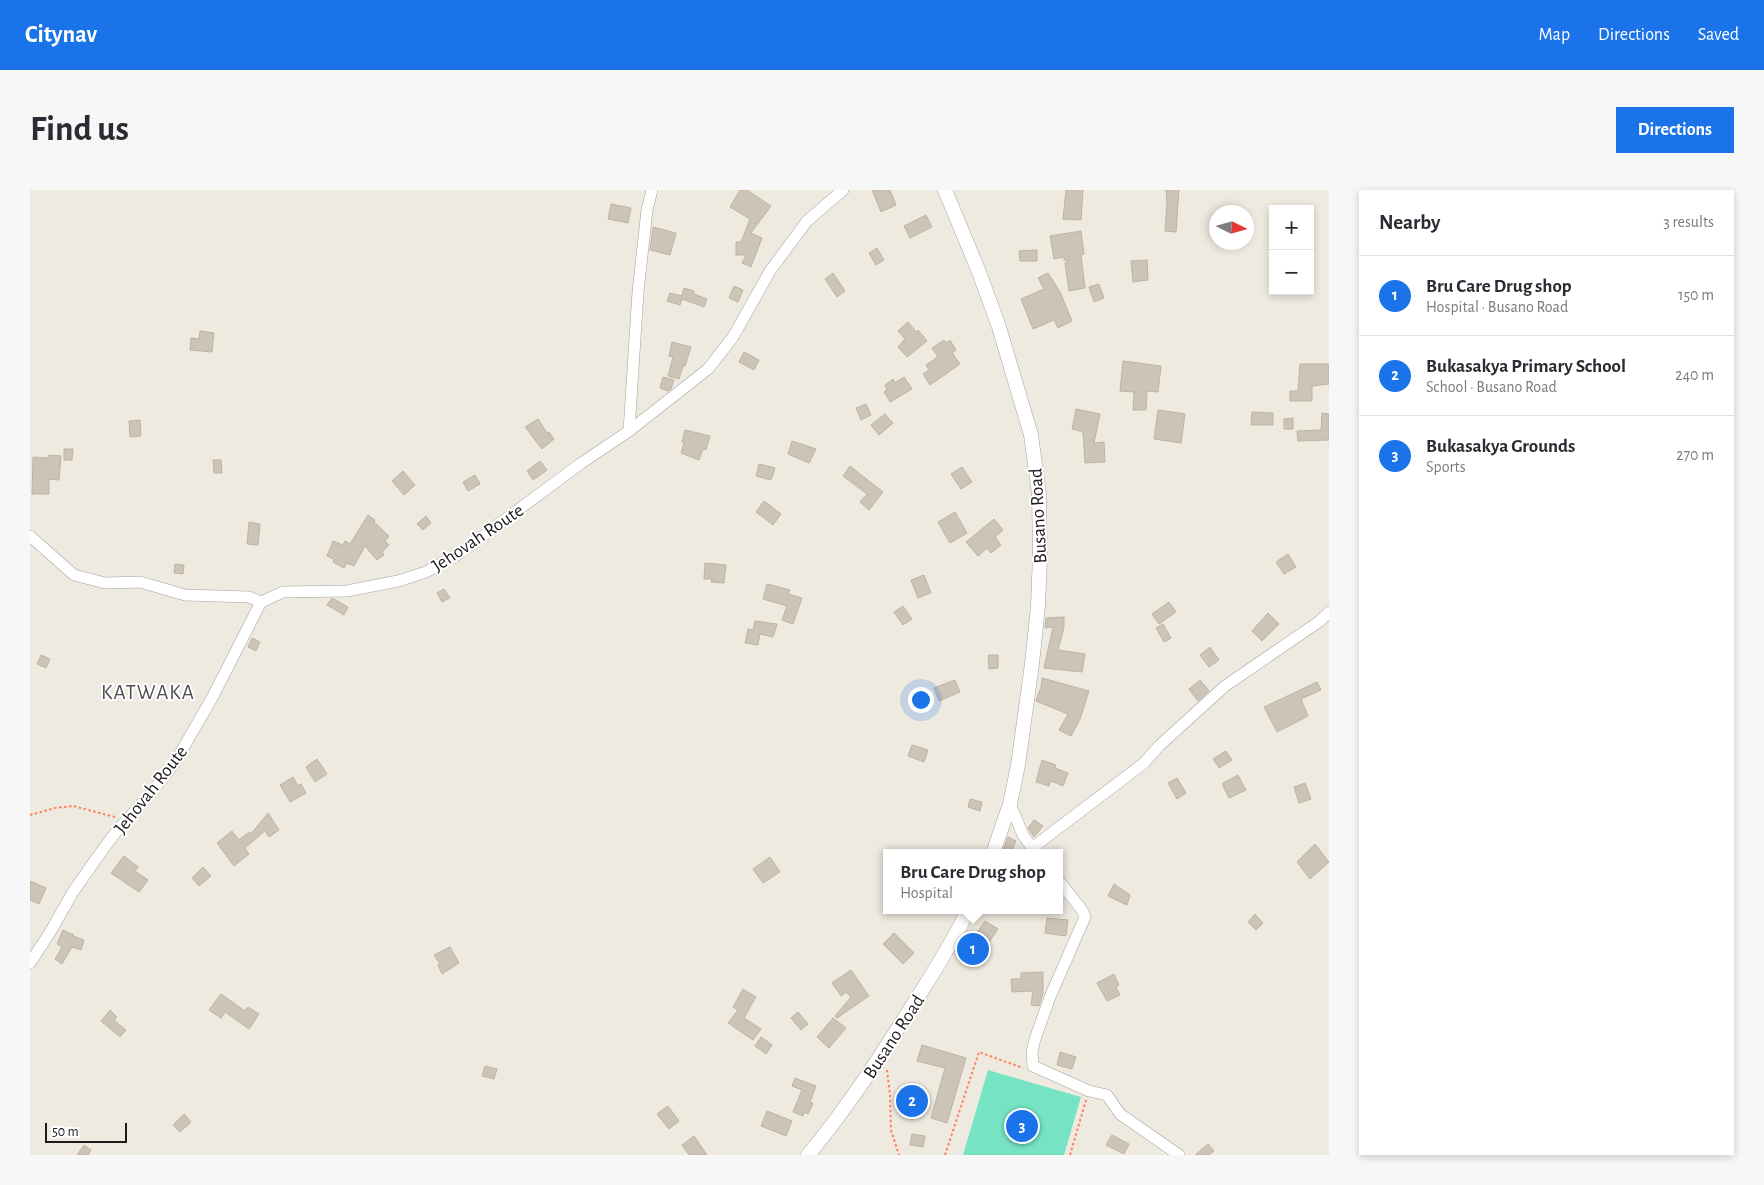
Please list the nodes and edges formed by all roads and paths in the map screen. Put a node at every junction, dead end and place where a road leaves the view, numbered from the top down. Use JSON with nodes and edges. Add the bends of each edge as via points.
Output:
{"nodes":[{"id":1,"x":652,"y":190,"type":"edge"},
{"id":2,"x":843,"y":190,"type":"edge"},
{"id":3,"x":945,"y":190,"type":"edge"},
{"id":4,"x":629,"y":432,"type":"junction"},
{"id":5,"x":30,"y":536,"type":"edge"},
{"id":6,"x":261,"y":602,"type":"junction"},
{"id":7,"x":1329,"y":612,"type":"edge"},
{"id":8,"x":1010,"y":804,"type":"junction"},
{"id":9,"x":30,"y":815,"type":"edge"},
{"id":10,"x":127,"y":819,"type":"junction"},
{"id":11,"x":994,"y":849,"type":"edge"},
{"id":12,"x":1033,"y":849,"type":"edge"},
{"id":13,"x":1035,"y":849,"type":"edge"},
{"id":14,"x":1063,"y":886,"type":"edge"},
{"id":15,"x":966,"y":914,"type":"edge"},
{"id":16,"x":30,"y":963,"type":"edge"},
{"id":17,"x":884,"y":1050,"type":"junction"},
{"id":18,"x":1025,"y":1068,"type":"dead end"},
{"id":19,"x":1089,"y":1091,"type":"junction"},
{"id":20,"x":808,"y":1155,"type":"edge"},
{"id":21,"x":899,"y":1155,"type":"edge"},
{"id":22,"x":945,"y":1155,"type":"edge"},
{"id":23,"x":1070,"y":1155,"type":"edge"},
{"id":24,"x":1180,"y":1155,"type":"edge"}],
"edges":[{"from":1,"to":4,"type":"street","via":[[638,292]]},
{"from":2,"to":4,"type":"street","name":"Jehovah Route","via":[[807,221],[770,271],[733,337],[715,361]]},
{"from":3,"to":8,"type":"street","name":"Busano Road","via":[[999,327],[1031,435],[1039,494],[1038,606]]},
{"from":4,"to":6,"type":"street","name":"Jehovah Route","via":[[460,552],[426,572],[347,591],[283,592]]},
{"from":5,"to":6,"type":"street","via":[[74,575],[105,583],[140,582],[185,595],[249,597]]},
{"from":6,"to":10,"type":"street","name":"Jehovah Route","via":[[174,764]]},
{"from":7,"to":13,"type":"street","via":[[1226,686],[1144,763]]},
{"from":8,"to":11,"type":"street","name":"Busano Road"},
{"from":8,"to":12,"type":"street","via":[[1023,835]]},
{"from":9,"to":10,"type":"path","via":[[73,806]]},
{"from":10,"to":16,"type":"street","name":"Jehovah Route","via":[[73,892]]},
{"from":14,"to":19,"type":"street","via":[[1085,917],[1035,1039],[1033,1066]]},
{"from":15,"to":17,"type":"street","name":"Busano Road"},
{"from":17,"to":20,"type":"street","name":"Busano Road"},
{"from":17,"to":21,"type":"path","via":[[892,1130]]},
{"from":18,"to":22,"type":"path","via":[[979,1052]]},
{"from":19,"to":23,"type":"path"},
{"from":19,"to":24,"type":"street","via":[[1107,1094],[1120,1114]]}]}
